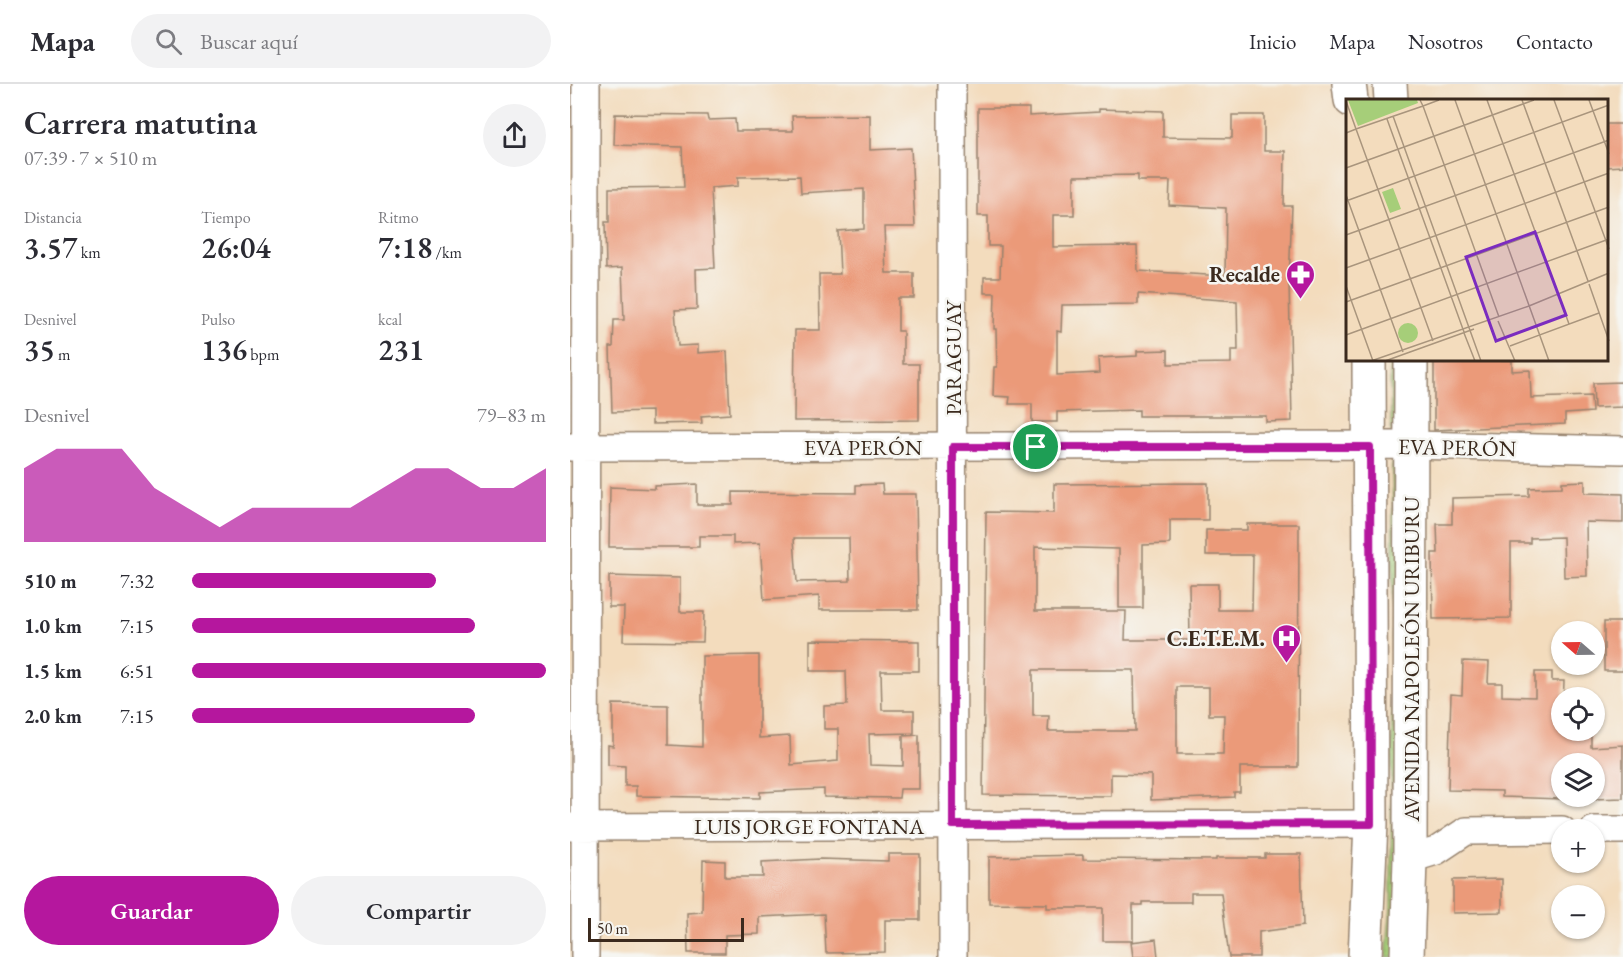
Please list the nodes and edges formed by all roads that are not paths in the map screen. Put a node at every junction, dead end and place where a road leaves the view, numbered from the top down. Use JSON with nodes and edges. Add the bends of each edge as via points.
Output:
{"nodes":[{"id":1,"x":586,"y":84,"type":"edge"},
{"id":2,"x":952,"y":84,"type":"edge"},
{"id":3,"x":1349,"y":84,"type":"edge"},
{"id":4,"x":1390,"y":84,"type":"edge"},
{"id":5,"x":1351,"y":99,"type":"edge"},
{"id":6,"x":1391,"y":99,"type":"edge"},
{"id":7,"x":1369,"y":362,"type":"edge"},
{"id":8,"x":1411,"y":362,"type":"edge"},
{"id":9,"x":1412,"y":446,"type":"junction"},
{"id":10,"x":578,"y":447,"type":"edge"},
{"id":11,"x":953,"y":447,"type":"junction"},
{"id":12,"x":1370,"y":447,"type":"junction"},
{"id":13,"x":1623,"y":450,"type":"edge"},
{"id":14,"x":1371,"y":824,"type":"junction"},
{"id":15,"x":953,"y":825,"type":"junction"},
{"id":16,"x":577,"y":827,"type":"edge"},
{"id":17,"x":1551,"y":830,"type":"edge"},
{"id":18,"x":1605,"y":830,"type":"edge"},
{"id":19,"x":1623,"y":830,"type":"edge"},
{"id":20,"x":1410,"y":859,"type":"junction"},
{"id":21,"x":585,"y":957,"type":"edge"},
{"id":22,"x":953,"y":957,"type":"edge"},
{"id":23,"x":1365,"y":957,"type":"edge"},
{"id":24,"x":1407,"y":957,"type":"edge"}],
"edges":[{"from":1,"to":10,"type":"street"},
{"from":2,"to":11,"type":"street","name":"PARAGUAY"},
{"from":3,"to":5,"type":"main road"},
{"from":4,"to":6,"type":"main road"},
{"from":7,"to":12,"type":"main road","name":"AVENIDA NAPOLEÓN URIBURU"},
{"from":8,"to":9,"type":"main road","name":"AVENIDA NAPOLEÓN URIBURU"},
{"from":9,"to":12,"type":"street","name":"EVA PERÓN"},
{"from":9,"to":13,"type":"street","name":"EVA PERÓN"},
{"from":9,"to":20,"type":"main road","name":"AVENIDA NAPOLEÓN URIBURU"},
{"from":10,"to":11,"type":"street","name":"EVA PERÓN"},
{"from":10,"to":16,"type":"street"},
{"from":11,"to":12,"type":"street","name":"EVA PERÓN"},
{"from":11,"to":15,"type":"street","name":"PARAGUAY"},
{"from":12,"to":14,"type":"main road","name":"AVENIDA NAPOLEÓN URIBURU"},
{"from":14,"to":15,"type":"street","name":"LUIS JORGE FONTANA"},
{"from":14,"to":23,"type":"main road","name":"AVENIDA NAPOLEÓN URIBURU"},
{"from":15,"to":16,"type":"street","name":"LUIS JORGE FONTANA"},
{"from":15,"to":22,"type":"street","name":"PARAGUAY"},
{"from":16,"to":21,"type":"street"},
{"from":17,"to":20,"type":"street","via":[[1466,831],[1436,851]]},
{"from":18,"to":19,"type":"street"},
{"from":20,"to":24,"type":"main road","name":"AVENIDA NAPOLEÓN URIBURU"}]}
